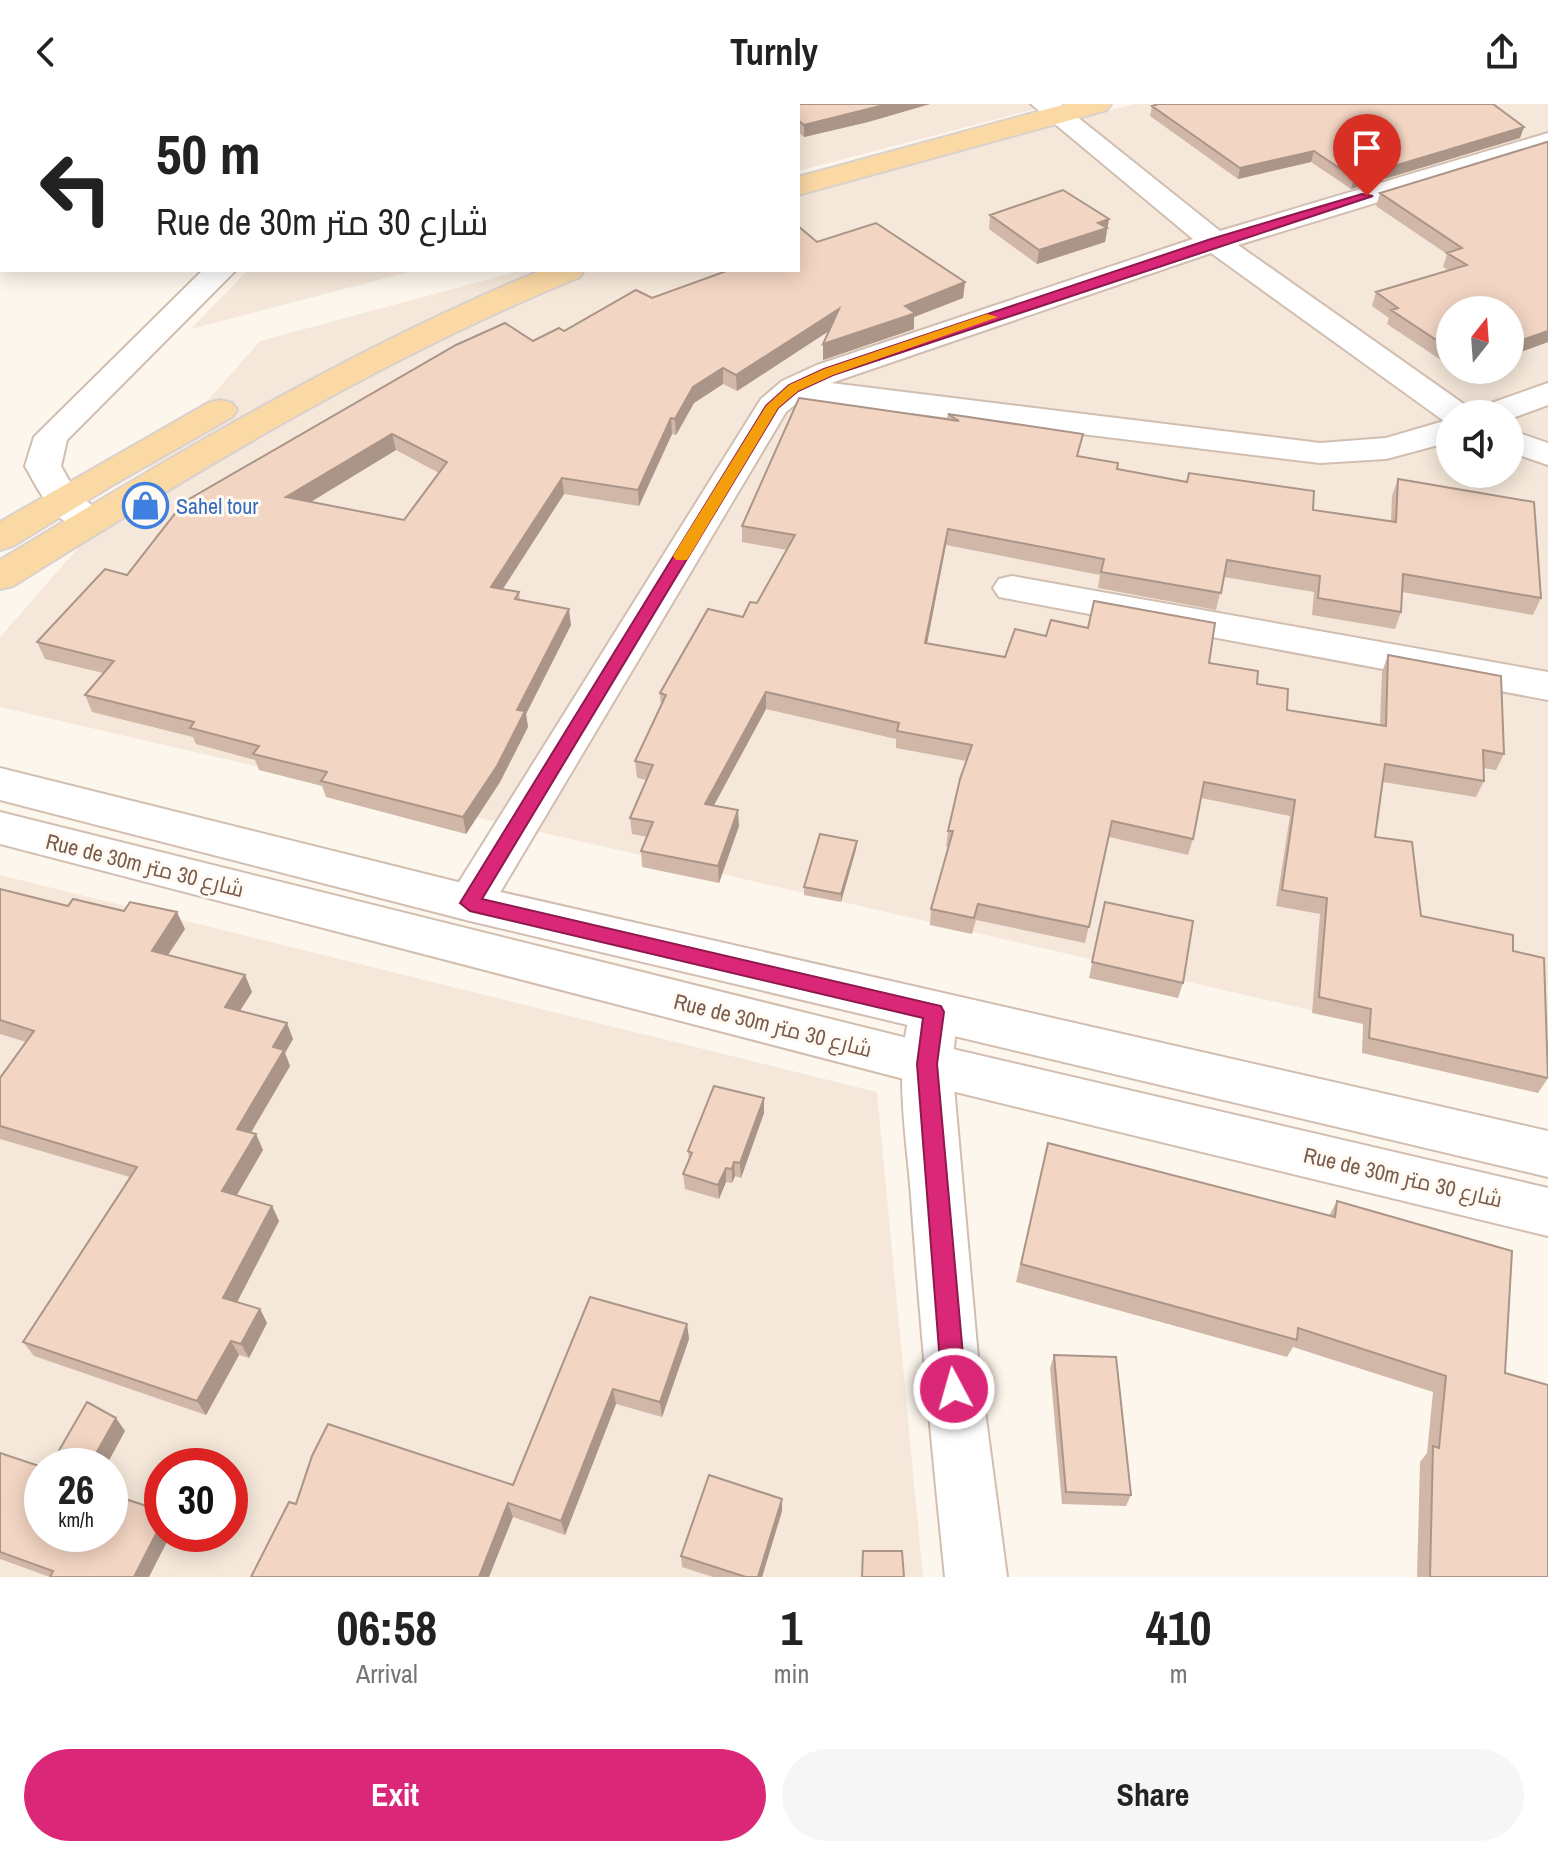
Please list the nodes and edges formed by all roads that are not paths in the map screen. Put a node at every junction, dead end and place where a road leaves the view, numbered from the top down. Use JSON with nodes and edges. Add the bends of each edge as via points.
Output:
{"nodes":[{"id":1,"x":1018,"y":104,"type":"edge"},
{"id":2,"x":1098,"y":104,"type":"edge"},
{"id":3,"x":1050,"y":109,"type":"edge"},
{"id":4,"x":1548,"y":141,"type":"edge"},
{"id":5,"x":800,"y":163,"type":"edge"},
{"id":6,"x":800,"y":185,"type":"edge"},
{"id":7,"x":1215,"y":242,"type":"junction"},
{"id":8,"x":219,"y":272,"type":"edge"},
{"id":9,"x":497,"y":272,"type":"edge"},
{"id":10,"x":564,"y":272,"type":"edge"},
{"id":11,"x":794,"y":388,"type":"junction"},
{"id":12,"x":1548,"y":393,"type":"edge"},
{"id":13,"x":1436,"y":400,"type":"edge"},
{"id":14,"x":1524,"y":402,"type":"edge"},
{"id":15,"x":1436,"y":435,"type":"edge"},
{"id":16,"x":1524,"y":446,"type":"edge"},
{"id":17,"x":1548,"y":455,"type":"edge"},
{"id":18,"x":75,"y":511,"type":"junction"},
{"id":19,"x":0,"y":538,"type":"edge"},
{"id":20,"x":0,"y":577,"type":"edge"},
{"id":21,"x":1012,"y":588,"type":"dead end"},
{"id":22,"x":1548,"y":686,"type":"edge"},
{"id":23,"x":0,"y":784,"type":"edge"},
{"id":24,"x":0,"y":828,"type":"edge"},
{"id":25,"x":470,"y":903,"type":"junction"},
{"id":26,"x":934,"y":1012,"type":"junction"},
{"id":27,"x":927,"y":1064,"type":"junction"},
{"id":28,"x":1548,"y":1154,"type":"edge"},
{"id":29,"x":1548,"y":1212,"type":"edge"},
{"id":30,"x":976,"y":1577,"type":"edge"}],
"edges":[{"from":1,"to":5,"type":"main road"},
{"from":2,"to":3,"type":"main road"},
{"from":3,"to":6,"type":"main road"},
{"from":3,"to":7,"type":"street"},
{"from":4,"to":7,"type":"street"},
{"from":7,"to":11,"type":"street"},
{"from":7,"to":13,"type":"street"},
{"from":8,"to":18,"type":"street","via":[[51,437],[43,466]]},
{"from":9,"to":18,"type":"main road","via":[[283,375]]},
{"from":10,"to":18,"type":"main road"},
{"from":11,"to":15,"type":"street","via":[[1320,453],[1350,455],[1404,447]]},
{"from":11,"to":25,"type":"street","via":[[773,406]]},
{"from":12,"to":14,"type":"street"},
{"from":16,"to":17,"type":"street"},
{"from":18,"to":19,"type":"main road"},
{"from":18,"to":20,"type":"main road"},
{"from":21,"to":22,"type":"street"},
{"from":23,"to":25,"type":"street","name":"Rue de 30m شارع 30 متر"},
{"from":24,"to":27,"type":"street","name":"Rue de 30m شارع 30 متر"},
{"from":25,"to":26,"type":"street","name":"Rue de 30m شارع 30 متر"},
{"from":26,"to":27,"type":"street"},
{"from":26,"to":28,"type":"street","name":"Rue de 30m شارع 30 متر"},
{"from":27,"to":29,"type":"street","name":"Rue de 30m شارع 30 متر"},
{"from":27,"to":30,"type":"street","via":[[950,1358]]}]}
